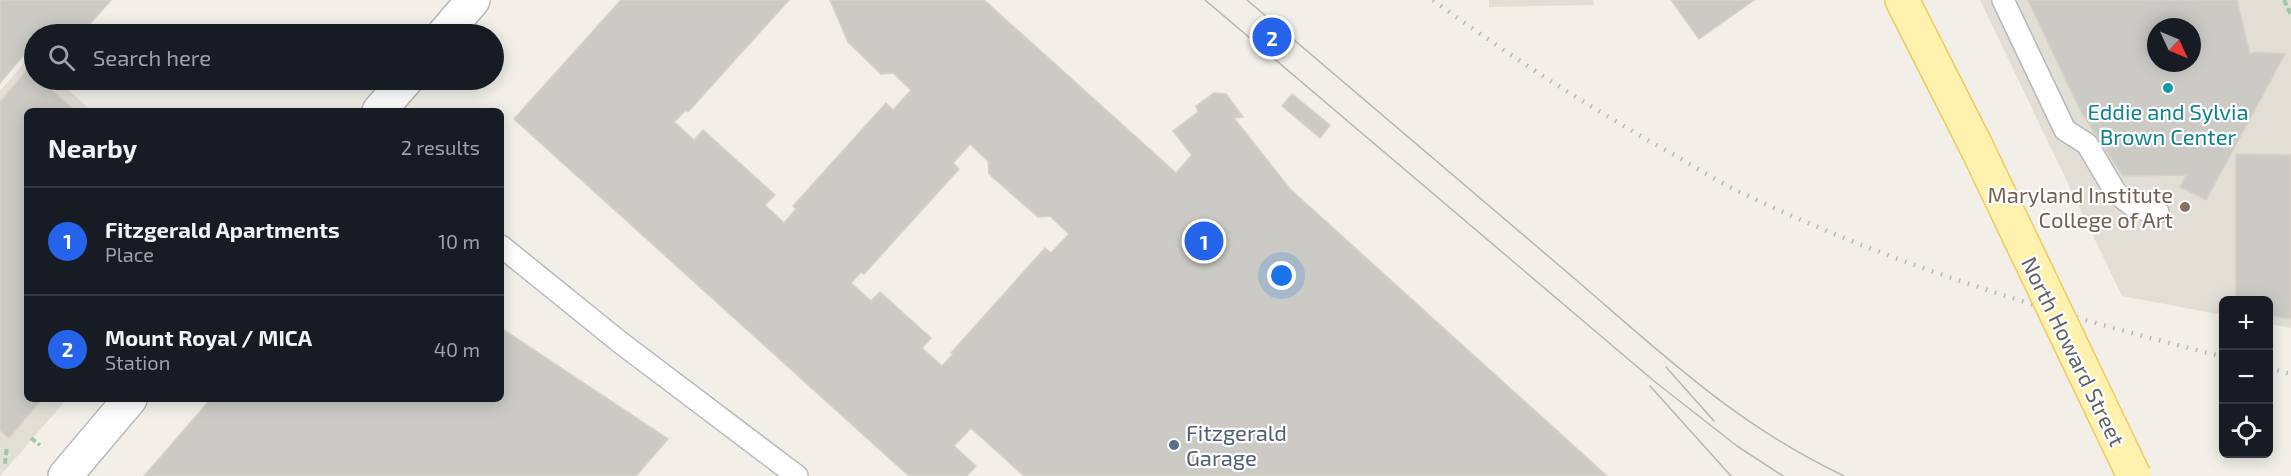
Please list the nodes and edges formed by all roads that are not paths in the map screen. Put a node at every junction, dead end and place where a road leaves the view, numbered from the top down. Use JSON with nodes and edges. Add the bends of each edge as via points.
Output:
{"nodes":[{"id":1,"x":473,"y":0,"type":"edge"},
{"id":2,"x":1902,"y":0,"type":"edge"},
{"id":3,"x":2003,"y":0,"type":"edge"},
{"id":4,"x":453,"y":24,"type":"edge"},
{"id":5,"x":397,"y":90,"type":"edge"},
{"id":6,"x":382,"y":108,"type":"edge"},
{"id":7,"x":2158,"y":212,"type":"dead end"},
{"id":8,"x":504,"y":248,"type":"edge"},
{"id":9,"x":127,"y":402,"type":"edge"},
{"id":10,"x":64,"y":476,"type":"edge"},
{"id":11,"x":797,"y":476,"type":"edge"},
{"id":12,"x":2134,"y":476,"type":"edge"}],
"edges":[{"from":1,"to":4,"type":"street"},
{"from":2,"to":12,"type":"main road","name":"North Howard Street","bridge":true},
{"from":3,"to":7,"type":"lane","via":[[2065,130],[2087,144],[2116,193],[2136,207]]},
{"from":5,"to":6,"type":"street"},
{"from":8,"to":11,"type":"lane"},
{"from":9,"to":10,"type":"street"}]}
